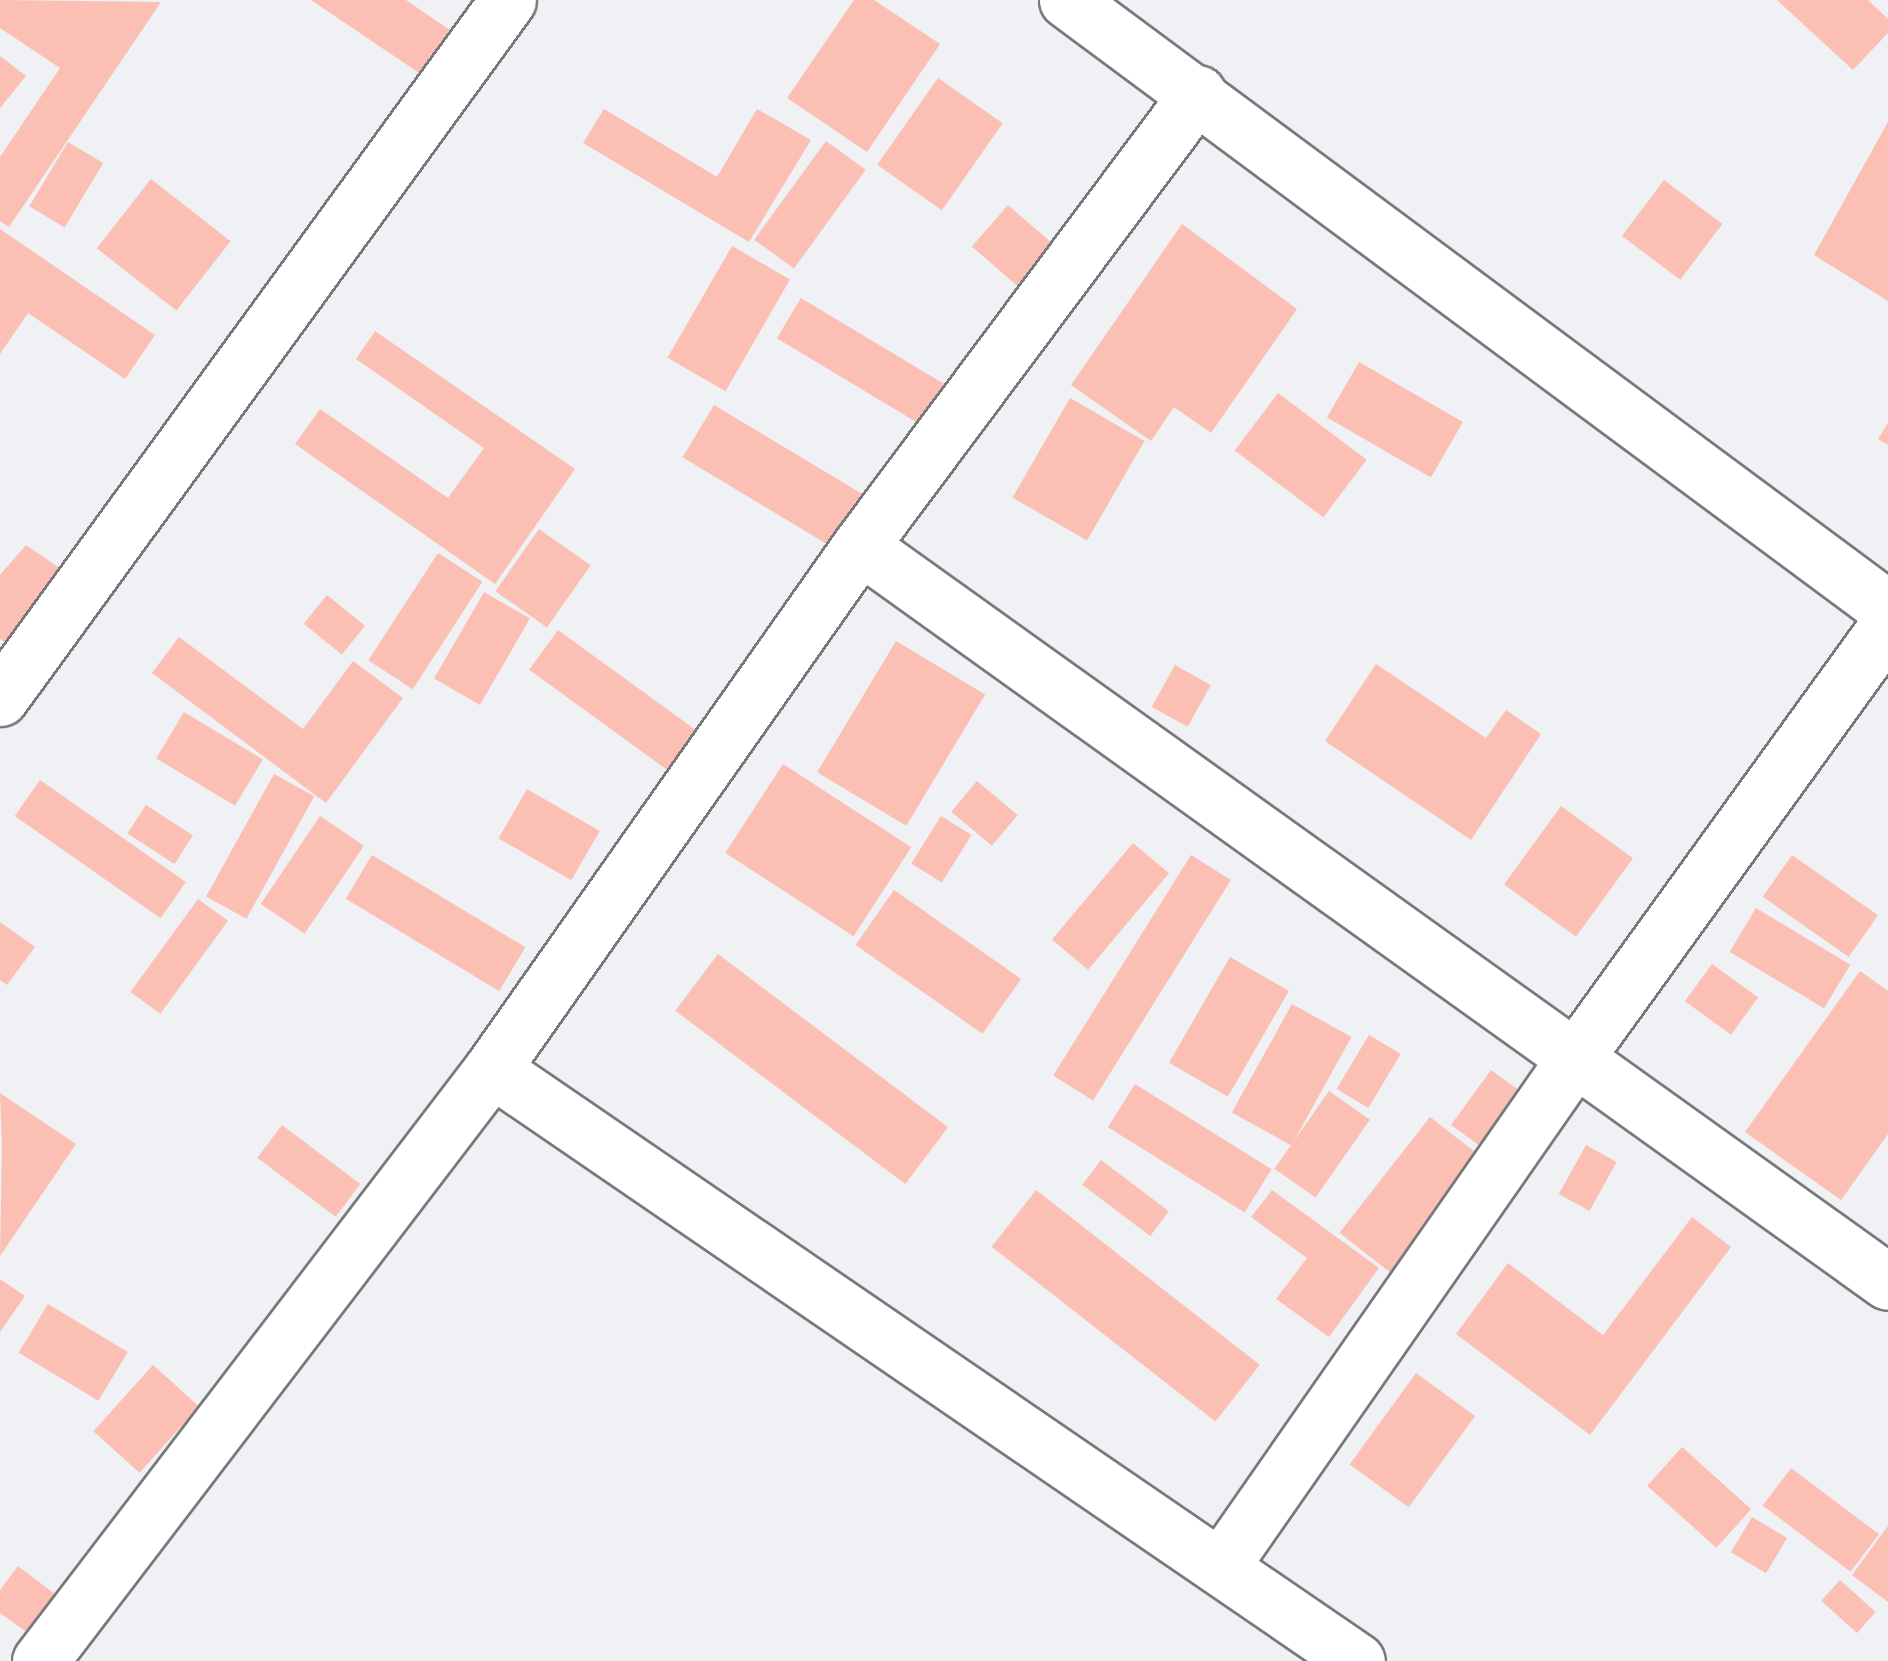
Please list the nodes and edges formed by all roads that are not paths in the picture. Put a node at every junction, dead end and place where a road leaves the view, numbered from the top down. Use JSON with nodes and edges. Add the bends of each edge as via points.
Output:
{"nodes":[{"id":1,"x":508,"y":0,"type":"edge"},
{"id":2,"x":1067,"y":0,"type":"edge"},
{"id":3,"x":1198,"y":93,"type":"junction"},
{"id":4,"x":860,"y":546,"type":"junction"},
{"id":5,"x":1888,"y":609,"type":"edge"},
{"id":6,"x":1888,"y":625,"type":"edge"},
{"id":7,"x":0,"y":698,"type":"edge"},
{"id":8,"x":1575,"y":1058,"type":"junction"},
{"id":9,"x":492,"y":1069,"type":"junction"},
{"id":10,"x":1888,"y":1282,"type":"edge"},
{"id":11,"x":1222,"y":1566,"type":"junction"},
{"id":12,"x":0,"y":1648,"type":"edge"},
{"id":13,"x":18,"y":1661,"type":"edge"},
{"id":14,"x":40,"y":1661,"type":"edge"},
{"id":15,"x":1357,"y":1661,"type":"edge"}],
"edges":[{"from":1,"to":7,"type":"street"},
{"from":2,"to":3,"type":"street"},
{"from":3,"to":4,"type":"street"},
{"from":3,"to":5,"type":"street"},
{"from":4,"to":8,"type":"street"},
{"from":4,"to":9,"type":"street"},
{"from":6,"to":8,"type":"street"},
{"from":8,"to":10,"type":"street"},
{"from":8,"to":11,"type":"street"},
{"from":9,"to":11,"type":"street"},
{"from":9,"to":14,"type":"street"},
{"from":11,"to":15,"type":"street"},
{"from":12,"to":13,"type":"street"}]}
